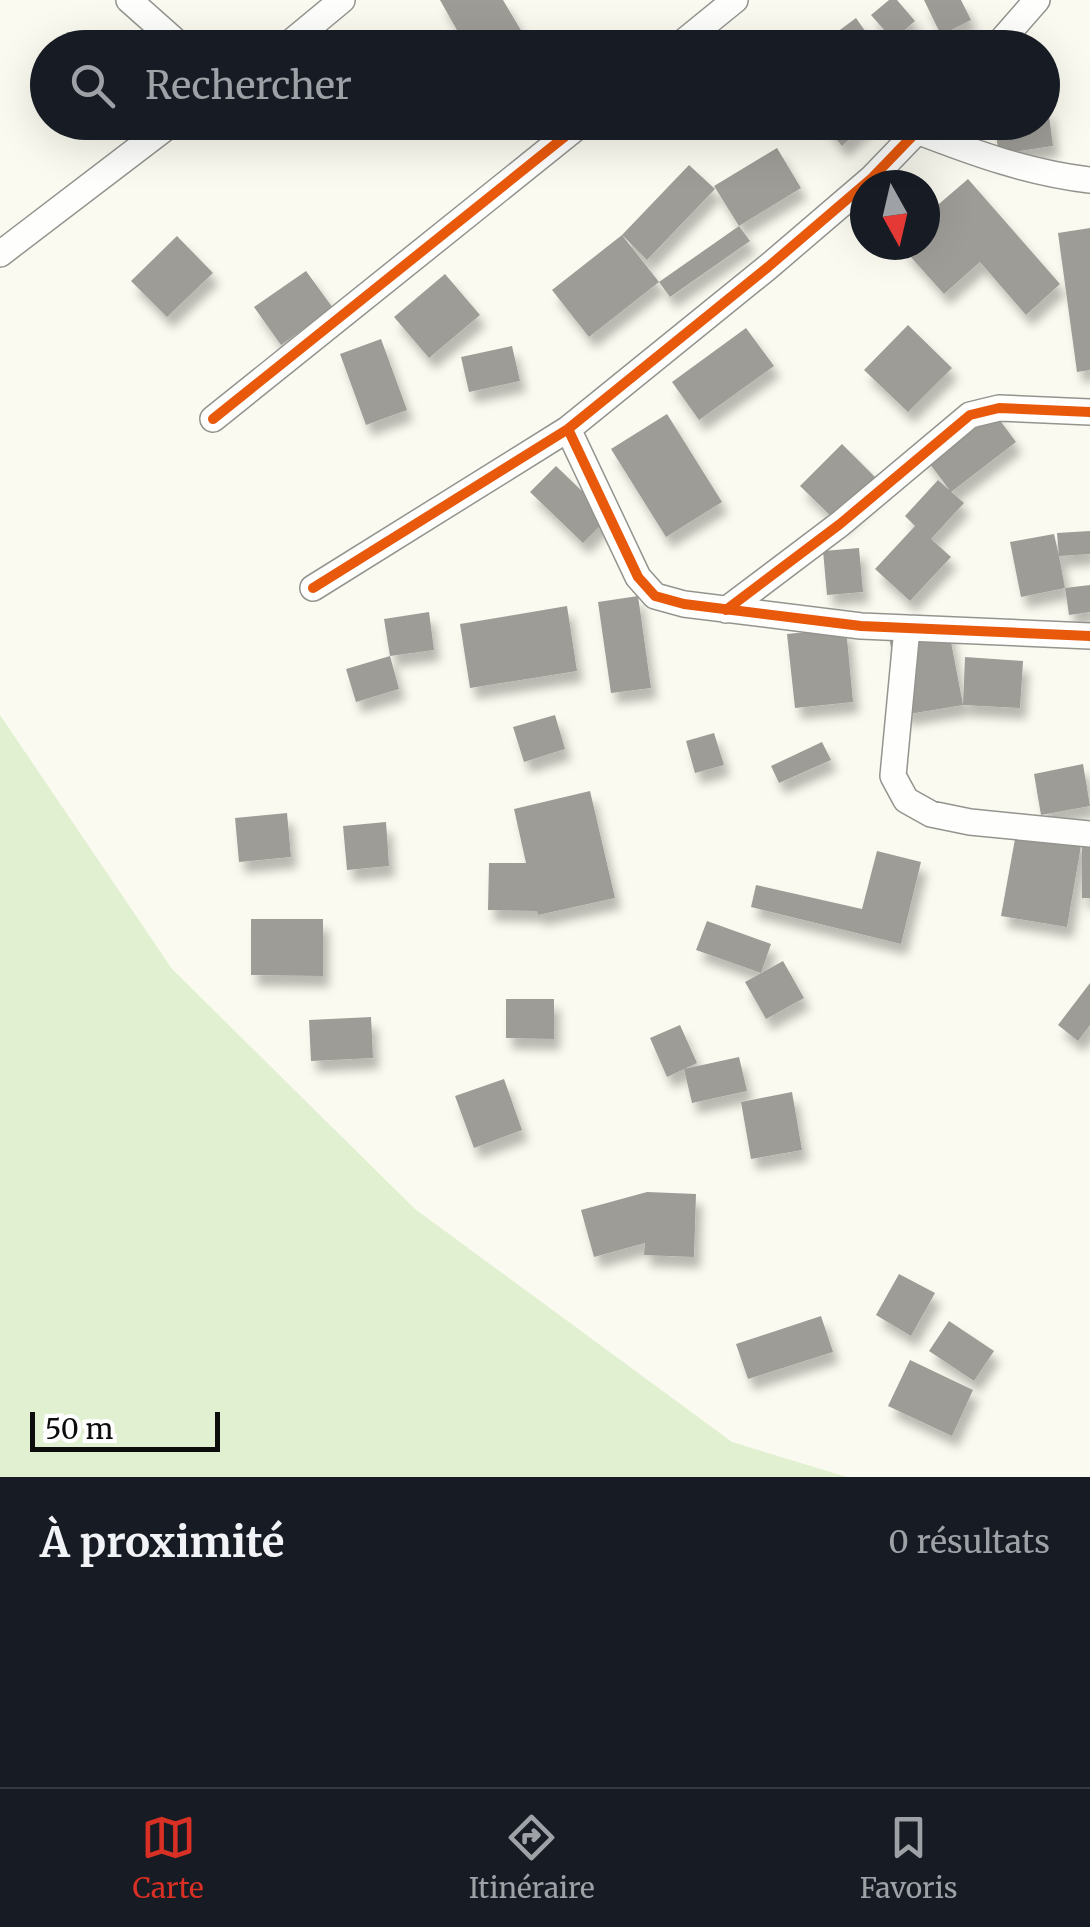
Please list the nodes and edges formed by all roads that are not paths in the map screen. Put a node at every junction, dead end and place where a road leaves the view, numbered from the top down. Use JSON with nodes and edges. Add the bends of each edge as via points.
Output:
{"nodes":[{"id":1,"x":128,"y":0,"type":"edge"},
{"id":2,"x":342,"y":0,"type":"edge"},
{"id":3,"x":735,"y":0,"type":"edge"},
{"id":4,"x":1037,"y":0,"type":"edge"},
{"id":5,"x":162,"y":30,"type":"edge"},
{"id":6,"x":306,"y":30,"type":"edge"},
{"id":7,"x":698,"y":30,"type":"edge"},
{"id":8,"x":1011,"y":30,"type":"edge"},
{"id":9,"x":149,"y":140,"type":"edge"},
{"id":10,"x":560,"y":140,"type":"edge"},
{"id":11,"x":909,"y":140,"type":"edge"},
{"id":12,"x":950,"y":140,"type":"edge"},
{"id":13,"x":1090,"y":180,"type":"edge"},
{"id":14,"x":0,"y":254,"type":"edge"},
{"id":15,"x":1090,"y":412,"type":"edge"},
{"id":16,"x":213,"y":420,"type":"dead end"},
{"id":17,"x":568,"y":429,"type":"junction"},
{"id":18,"x":313,"y":588,"type":"dead end"},
{"id":19,"x":726,"y":610,"type":"junction"},
{"id":20,"x":907,"y":628,"type":"junction"},
{"id":21,"x":1090,"y":636,"type":"edge"},
{"id":22,"x":1090,"y":834,"type":"edge"}],
"edges":[{"from":1,"to":5,"type":"street"},
{"from":2,"to":6,"type":"street"},
{"from":3,"to":7,"type":"street"},
{"from":4,"to":8,"type":"street"},
{"from":9,"to":14,"type":"street"},
{"from":10,"to":16,"type":"street"},
{"from":11,"to":17,"type":"street","via":[[768,267]]},
{"from":12,"to":13,"type":"street","via":[[988,158]]},
{"from":15,"to":19,"type":"street","via":[[999,408],[970,415]]},
{"from":17,"to":18,"type":"street"},
{"from":17,"to":19,"type":"street","via":[[638,577],[655,596]]},
{"from":19,"to":20,"type":"street"},
{"from":20,"to":21,"type":"street"},
{"from":20,"to":22,"type":"street","via":[[893,776],[906,800],[970,822]]}]}
